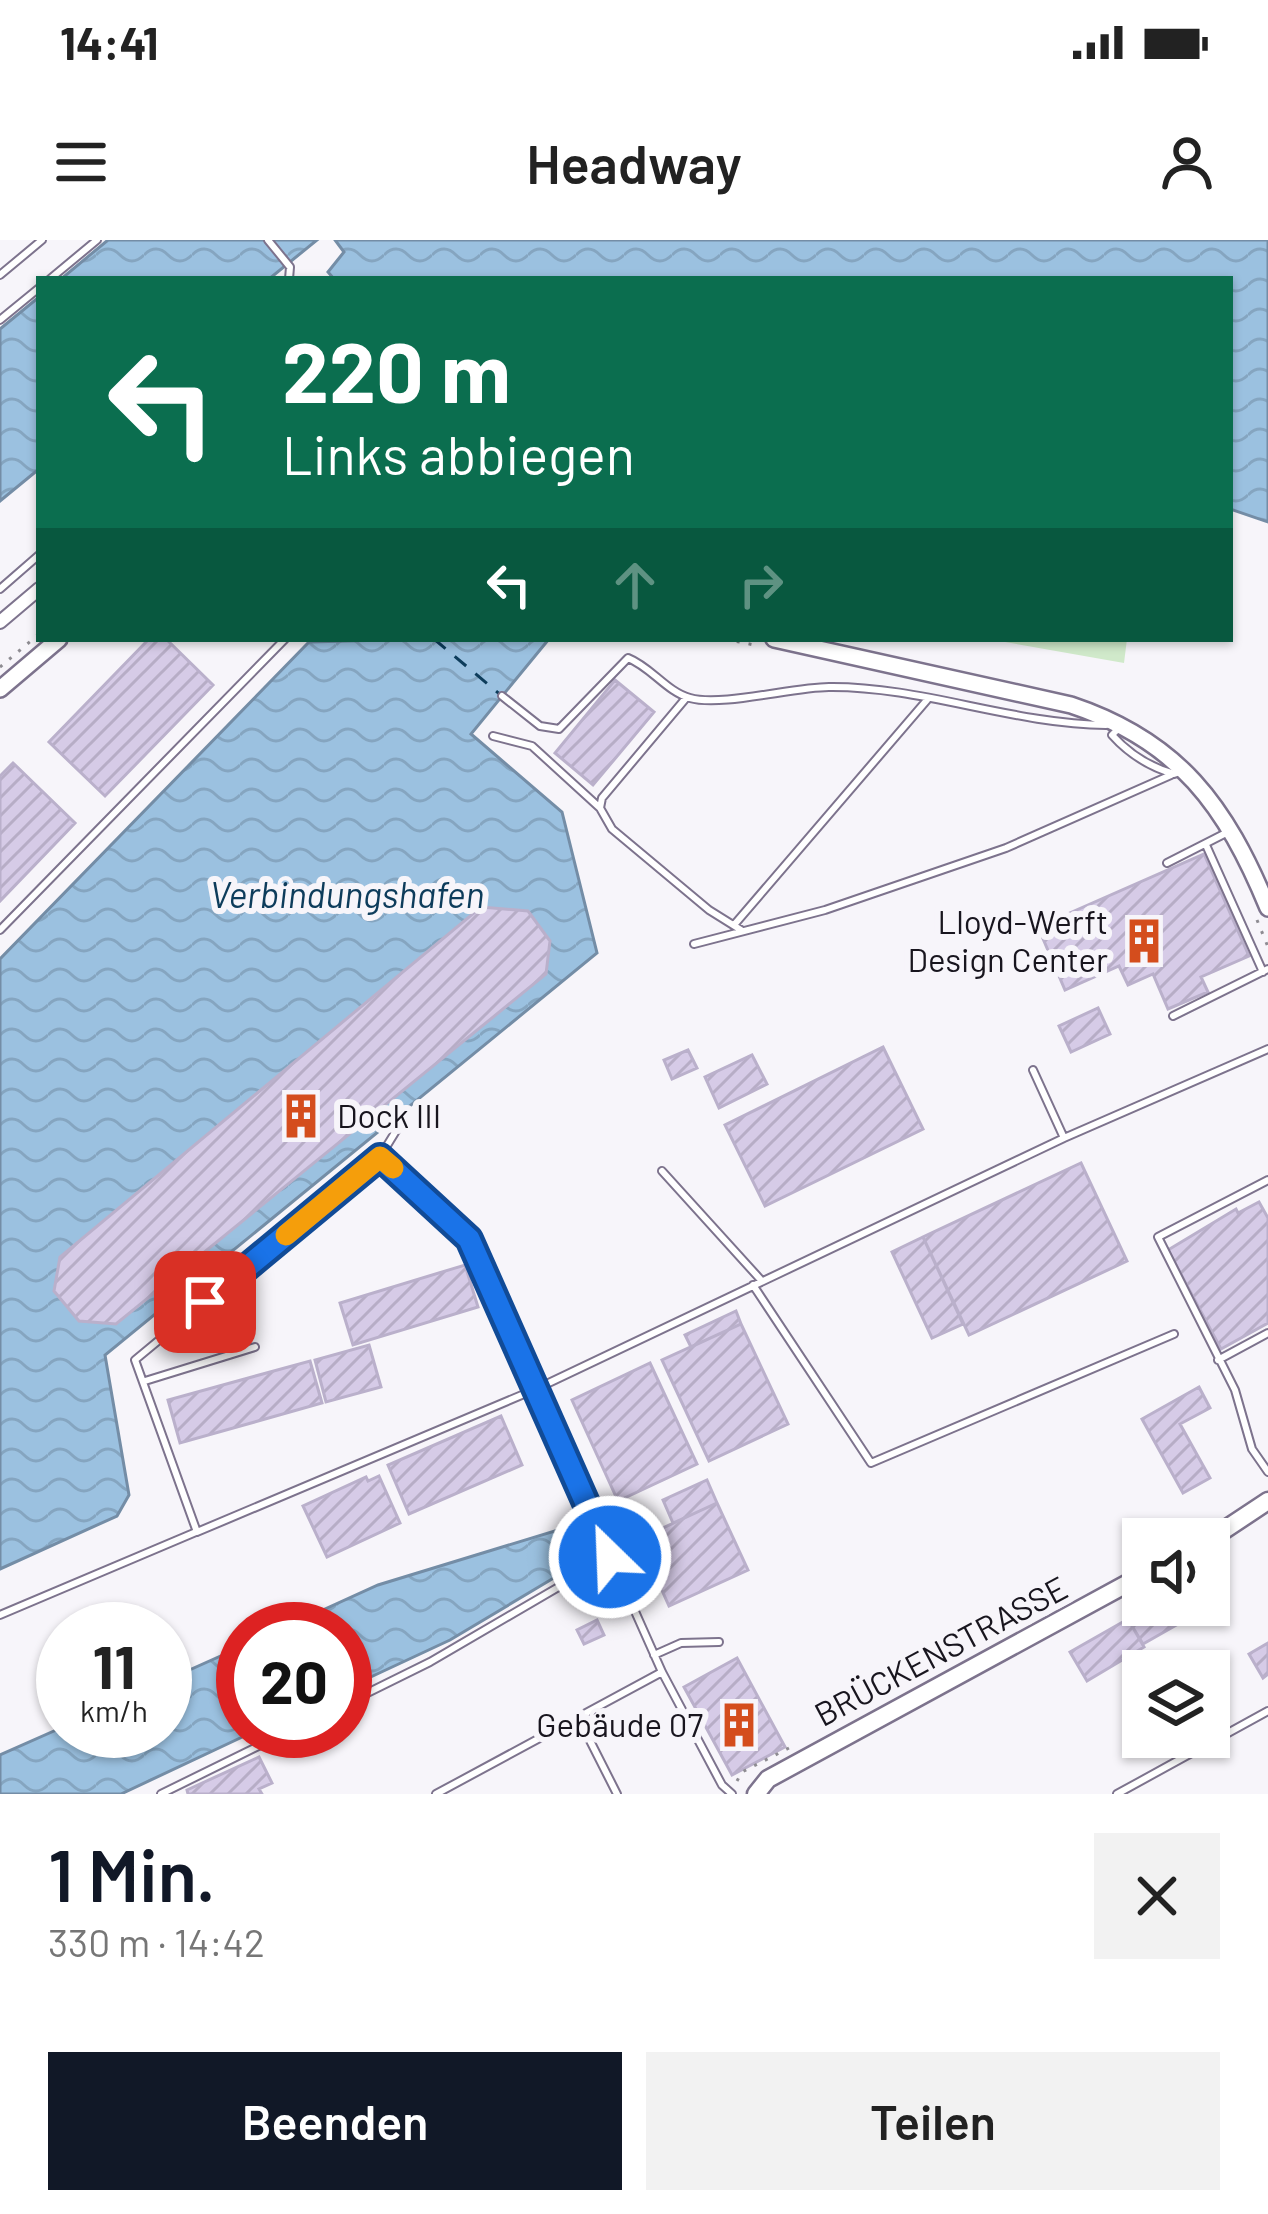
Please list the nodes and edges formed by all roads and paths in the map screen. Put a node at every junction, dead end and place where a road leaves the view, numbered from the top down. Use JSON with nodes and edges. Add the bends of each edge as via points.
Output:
{"nodes":[{"id":1,"x":41,"y":240,"type":"edge"},
{"id":2,"x":97,"y":240,"type":"edge"},
{"id":3,"x":268,"y":240,"type":"edge"},
{"id":4,"x":0,"y":274,"type":"edge"},
{"id":5,"x":54,"y":276,"type":"edge"},
{"id":6,"x":289,"y":276,"type":"edge"},
{"id":7,"x":36,"y":290,"type":"edge"},
{"id":8,"x":0,"y":320,"type":"edge"},
{"id":9,"x":36,"y":558,"type":"edge"},
{"id":10,"x":0,"y":589,"type":"edge"},
{"id":11,"x":36,"y":592,"type":"edge"},
{"id":12,"x":0,"y":622,"type":"edge"},
{"id":13,"x":36,"y":637,"type":"edge"},
{"id":14,"x":55,"y":642,"type":"edge"},
{"id":15,"x":282,"y":642,"type":"edge"},
{"id":16,"x":788,"y":642,"type":"edge"},
{"id":17,"x":0,"y":667,"type":"edge"},
{"id":18,"x":0,"y":689,"type":"edge"},
{"id":19,"x":502,"y":696,"type":"dead end"},
{"id":20,"x":686,"y":698,"type":"junction"},
{"id":21,"x":927,"y":700,"type":"junction"},
{"id":22,"x":1122,"y":725,"type":"junction"},
{"id":23,"x":494,"y":736,"type":"dead end"},
{"id":24,"x":1180,"y":772,"type":"junction"},
{"id":25,"x":600,"y":808,"type":"junction"},
{"id":26,"x":1231,"y":830,"type":"junction"},
{"id":27,"x":1206,"y":845,"type":"junction"},
{"id":28,"x":1168,"y":863,"type":"dead end"},
{"id":29,"x":1250,"y":903,"type":"dead end"},
{"id":30,"x":1268,"y":908,"type":"edge"},
{"id":31,"x":734,"y":925,"type":"junction"},
{"id":32,"x":0,"y":930,"type":"edge"},
{"id":33,"x":742,"y":932,"type":"junction"},
{"id":34,"x":694,"y":944,"type":"dead end"},
{"id":35,"x":1268,"y":947,"type":"edge"},
{"id":36,"x":1265,"y":970,"type":"edge"},
{"id":37,"x":1173,"y":1016,"type":"dead end"},
{"id":38,"x":1268,"y":1049,"type":"edge"},
{"id":39,"x":1033,"y":1070,"type":"dead end"},
{"id":40,"x":399,"y":1126,"type":"dead end"},
{"id":41,"x":1064,"y":1138,"type":"junction"},
{"id":42,"x":380,"y":1157,"type":"junction"},
{"id":43,"x":662,"y":1171,"type":"dead end"},
{"id":44,"x":1268,"y":1180,"type":"edge"},
{"id":45,"x":757,"y":1283,"type":"junction"},
{"id":46,"x":1174,"y":1334,"type":"dead end"},
{"id":47,"x":1264,"y":1335,"type":"edge"},
{"id":48,"x":1268,"y":1344,"type":"edge"},
{"id":49,"x":255,"y":1347,"type":"dead end"},
{"id":50,"x":1218,"y":1360,"type":"junction"},
{"id":51,"x":145,"y":1381,"type":"junction"},
{"id":52,"x":536,"y":1390,"type":"junction"},
{"id":53,"x":1268,"y":1472,"type":"edge"},
{"id":54,"x":1268,"y":1501,"type":"edge"},
{"id":55,"x":1230,"y":1526,"type":"edge"},
{"id":56,"x":197,"y":1532,"type":"junction"},
{"id":57,"x":610,"y":1557,"type":"junction"},
{"id":58,"x":1122,"y":1588,"type":"edge"},
{"id":59,"x":0,"y":1615,"type":"edge"},
{"id":60,"x":719,"y":1642,"type":"dead end"},
{"id":61,"x":654,"y":1655,"type":"junction"},
{"id":62,"x":662,"y":1672,"type":"junction"},
{"id":63,"x":372,"y":1691,"type":"edge"},
{"id":64,"x":1268,"y":1711,"type":"edge"},
{"id":65,"x":578,"y":1717,"type":"junction"},
{"id":66,"x":235,"y":1758,"type":"edge"},
{"id":67,"x":762,"y":1786,"type":"edge"},
{"id":68,"x":726,"y":1793,"type":"edge"},
{"id":69,"x":161,"y":1794,"type":"edge"},
{"id":70,"x":436,"y":1794,"type":"edge"},
{"id":71,"x":617,"y":1794,"type":"edge"},
{"id":72,"x":1117,"y":1794,"type":"edge"}],
"edges":[{"from":1,"to":4,"type":"lane"},
{"from":2,"to":5,"type":"lane"},
{"from":3,"to":6,"type":"lane"},
{"from":7,"to":8,"type":"lane"},
{"from":9,"to":10,"type":"lane"},
{"from":11,"to":12,"type":"street"},
{"from":13,"to":17,"type":"path"},
{"from":14,"to":18,"type":"street"},
{"from":15,"to":32,"type":"lane"},
{"from":16,"to":22,"type":"street","via":[[1071,705]]},
{"from":19,"to":20,"type":"lane","via":[[540,726],[559,729],[628,658]]},
{"from":20,"to":21,"type":"lane","via":[[828,686]]},
{"from":20,"to":25,"type":"lane"},
{"from":21,"to":22,"type":"lane","via":[[1065,724]]},
{"from":21,"to":31,"type":"lane"},
{"from":22,"to":24,"type":"street"},
{"from":23,"to":25,"type":"lane","via":[[532,746]]},
{"from":24,"to":26,"type":"street","via":[[1201,786]]},
{"from":24,"to":33,"type":"lane","via":[[1006,848]]},
{"from":25,"to":31,"type":"lane","via":[[612,830]]},
{"from":26,"to":27,"type":"lane"},
{"from":26,"to":30,"type":"street"},
{"from":27,"to":28,"type":"lane"},
{"from":27,"to":36,"type":"lane"},
{"from":29,"to":35,"type":"path"},
{"from":31,"to":33,"type":"lane"},
{"from":33,"to":34,"type":"lane"},
{"from":36,"to":37,"type":"lane"},
{"from":38,"to":41,"type":"lane"},
{"from":39,"to":41,"type":"lane"},
{"from":40,"to":42,"type":"lane"},
{"from":41,"to":45,"type":"lane"},
{"from":42,"to":51,"type":"lane","via":[[135,1360]]},
{"from":42,"to":52,"type":"lane","via":[[469,1239]]},
{"from":43,"to":45,"type":"lane"},
{"from":44,"to":50,"type":"lane","via":[[1157,1238]]},
{"from":45,"to":46,"type":"lane","via":[[872,1463]]},
{"from":45,"to":52,"type":"lane"},
{"from":47,"to":48,"type":"lane"},
{"from":47,"to":50,"type":"lane"},
{"from":49,"to":51,"type":"lane"},
{"from":50,"to":53,"type":"lane"},
{"from":51,"to":56,"type":"lane"},
{"from":52,"to":56,"type":"lane"},
{"from":52,"to":57,"type":"lane"},
{"from":54,"to":55,"type":"main road"},
{"from":56,"to":59,"type":"lane"},
{"from":57,"to":61,"type":"lane"},
{"from":57,"to":63,"type":"lane"},
{"from":58,"to":67,"type":"main road","name":"BRÜCKENSTRASSE"},
{"from":60,"to":61,"type":"lane","via":[[681,1643]]},
{"from":61,"to":62,"type":"lane"},
{"from":62,"to":65,"type":"lane"},
{"from":62,"to":68,"type":"lane"},
{"from":64,"to":72,"type":"lane"},
{"from":65,"to":70,"type":"lane"},
{"from":65,"to":71,"type":"lane"},
{"from":66,"to":69,"type":"lane"}]}
